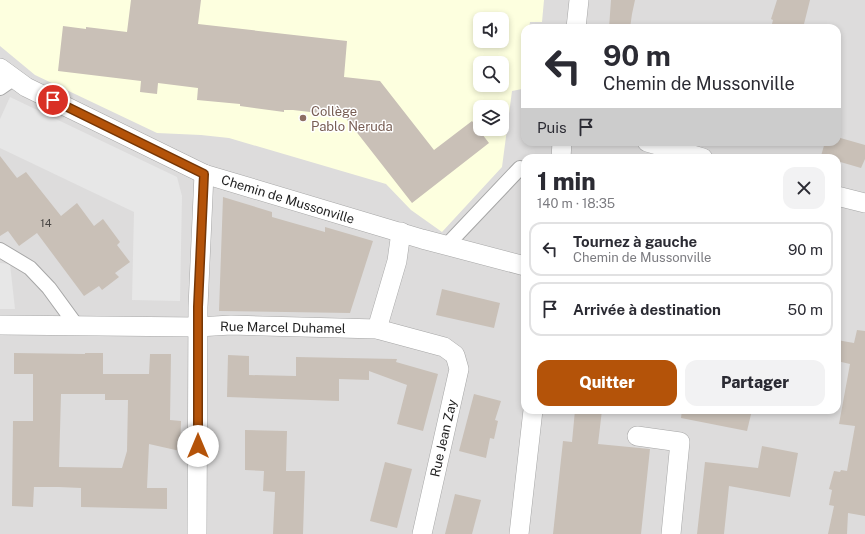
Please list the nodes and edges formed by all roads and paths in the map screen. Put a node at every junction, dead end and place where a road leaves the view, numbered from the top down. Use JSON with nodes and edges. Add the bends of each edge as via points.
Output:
{"nodes":[{"id":1,"x":579,"y":0,"type":"edge"},
{"id":2,"x":576,"y":24,"type":"edge"},
{"id":3,"x":4,"y":79,"type":"edge"},
{"id":4,"x":661,"y":146,"type":"edge"},
{"id":5,"x":690,"y":154,"type":"edge"},
{"id":6,"x":521,"y":168,"type":"edge"},
{"id":7,"x":204,"y":174,"type":"junction"},
{"id":8,"x":841,"y":197,"type":"edge"},
{"id":9,"x":865,"y":203,"type":"edge"},
{"id":10,"x":401,"y":232,"type":"junction"},
{"id":11,"x":447,"y":245,"type":"junction"},
{"id":12,"x":0,"y":250,"type":"edge"},
{"id":13,"x":521,"y":265,"type":"edge"},
{"id":14,"x":0,"y":325,"type":"edge"},
{"id":15,"x":76,"y":326,"type":"junction"},
{"id":16,"x":198,"y":327,"type":"junction"},
{"id":17,"x":377,"y":329,"type":"junction"},
{"id":18,"x":444,"y":347,"type":"joint"},
{"id":19,"x":533,"y":414,"type":"edge"},
{"id":20,"x":637,"y":436,"type":"dead end"},
{"id":21,"x":197,"y":534,"type":"edge"},
{"id":22,"x":422,"y":534,"type":"edge"},
{"id":23,"x":519,"y":534,"type":"edge"},
{"id":24,"x":671,"y":534,"type":"edge"}],
"edges":[{"from":1,"to":2,"type":"street"},
{"from":3,"to":7,"type":"street","name":"Chemin de Mussonville","via":[[26,87]]},
{"from":4,"to":5,"type":"street"},
{"from":6,"to":11,"type":"street"},
{"from":7,"to":10,"type":"street","name":"Chemin de Mussonville"},
{"from":7,"to":16,"type":"street"},
{"from":8,"to":9,"type":"street"},
{"from":10,"to":11,"type":"street","name":"Chemin de Mussonville"},
{"from":10,"to":17,"type":"street","via":[[397,261]]},
{"from":11,"to":13,"type":"street","name":"Chemin de Mussonville"},
{"from":12,"to":15,"type":"street","via":[[30,268],[49,288]]},
{"from":14,"to":15,"type":"street","name":"Rue Marcel Duhamel"},
{"from":15,"to":16,"type":"street","name":"Rue Marcel Duhamel"},
{"from":16,"to":17,"type":"street","name":"Rue Marcel Duhamel","via":[[231,325]]},
{"from":16,"to":21,"type":"street"},
{"from":17,"to":18,"type":"street","name":"Rue Marcel Duhamel"},
{"from":18,"to":22,"type":"street","name":"Rue Jean Zay","via":[[455,355],[459,369]]},
{"from":19,"to":23,"type":"street"},
{"from":20,"to":24,"type":"street","via":[[680,442]]}]}
